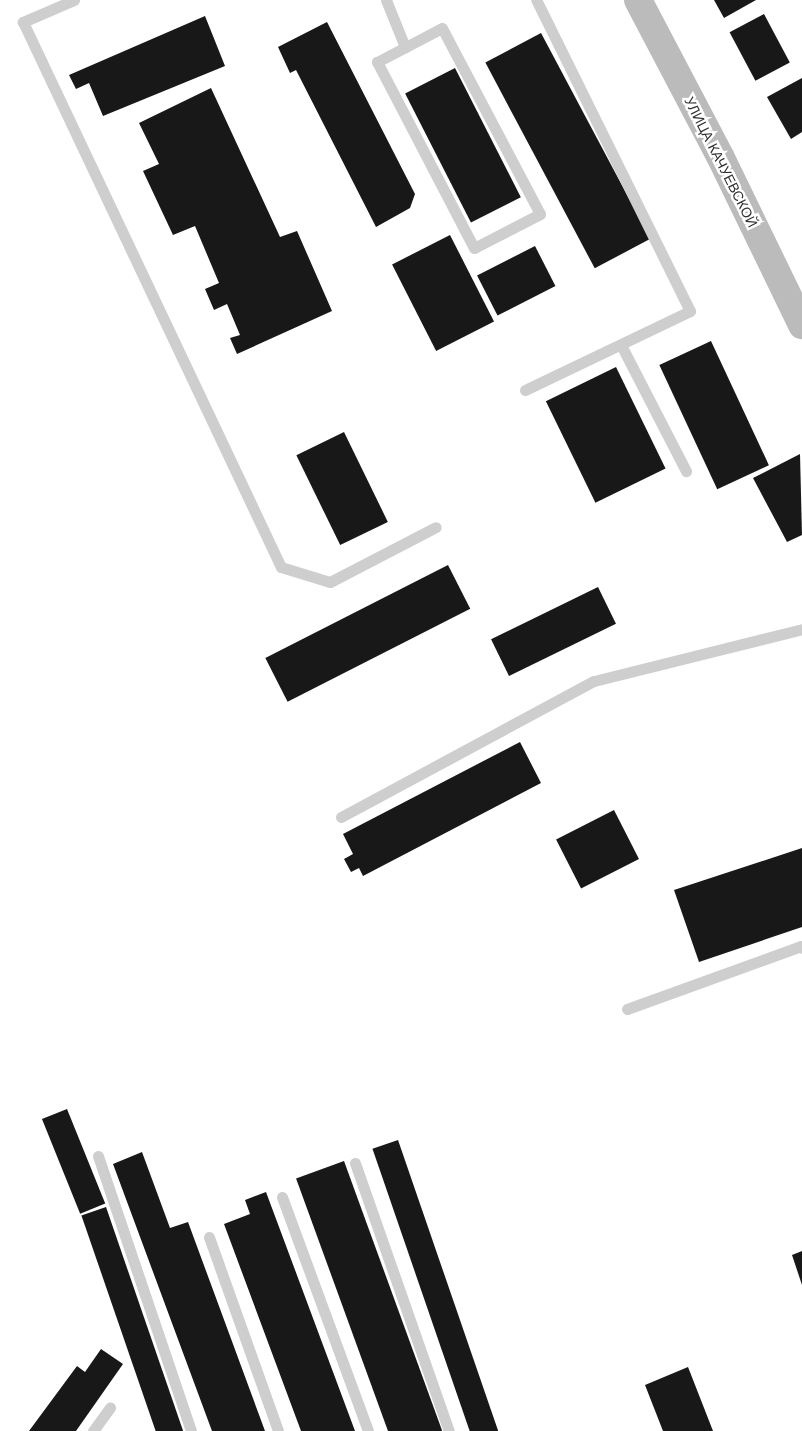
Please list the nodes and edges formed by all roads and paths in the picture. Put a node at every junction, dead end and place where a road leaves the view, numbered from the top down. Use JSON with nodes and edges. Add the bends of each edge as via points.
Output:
{"nodes":[{"id":1,"x":74,"y":0,"type":"edge"},
{"id":2,"x":386,"y":0,"type":"edge"},
{"id":3,"x":536,"y":0,"type":"edge"},
{"id":4,"x":638,"y":0,"type":"edge"},
{"id":5,"x":405,"y":47,"type":"junction"},
{"id":6,"x":802,"y":324,"type":"edge"},
{"id":7,"x":621,"y":345,"type":"junction"},
{"id":8,"x":525,"y":390,"type":"dead end"},
{"id":9,"x":686,"y":471,"type":"dead end"},
{"id":10,"x":436,"y":527,"type":"dead end"},
{"id":11,"x":802,"y":629,"type":"edge"},
{"id":12,"x":341,"y":817,"type":"dead end"},
{"id":13,"x":802,"y":948,"type":"edge"},
{"id":14,"x":627,"y":1009,"type":"dead end"},
{"id":15,"x":98,"y":1156,"type":"dead end"},
{"id":16,"x":355,"y":1163,"type":"dead end"},
{"id":17,"x":282,"y":1196,"type":"dead end"},
{"id":18,"x":210,"y":1237,"type":"dead end"},
{"id":19,"x":110,"y":1408,"type":"dead end"},
{"id":20,"x":93,"y":1431,"type":"edge"},
{"id":21,"x":191,"y":1431,"type":"edge"},
{"id":22,"x":278,"y":1431,"type":"edge"},
{"id":23,"x":368,"y":1431,"type":"edge"},
{"id":24,"x":449,"y":1431,"type":"edge"}],
"edges":[{"from":1,"to":10,"type":"lane","via":[[23,22],[281,568],[330,582]]},
{"from":2,"to":5,"type":"lane"},
{"from":3,"to":7,"type":"lane","via":[[690,311]]},
{"from":4,"to":6,"type":"street","name":"УЛИЦА КАЧУЕВСКОЙ","via":[[721,158]]},
{"from":5,"to":5,"type":"lane","via":[[377,62],[474,248],[540,214],[442,28]]},
{"from":7,"to":8,"type":"lane"},
{"from":7,"to":9,"type":"lane"},
{"from":11,"to":12,"type":"lane","via":[[594,681]]},
{"from":13,"to":14,"type":"lane"},
{"from":15,"to":21,"type":"lane"},
{"from":16,"to":24,"type":"lane"},
{"from":17,"to":23,"type":"lane"},
{"from":18,"to":22,"type":"lane"},
{"from":19,"to":20,"type":"lane"}]}
